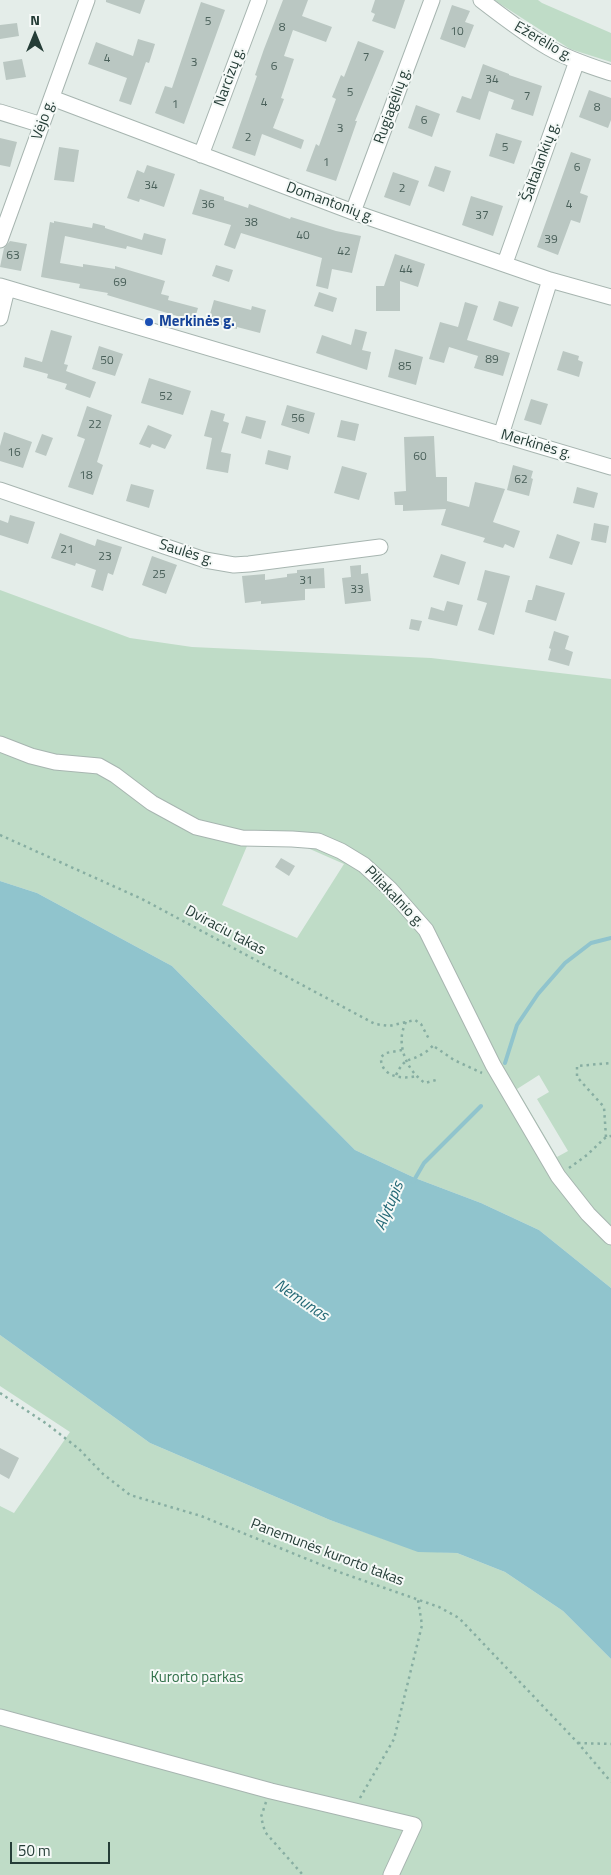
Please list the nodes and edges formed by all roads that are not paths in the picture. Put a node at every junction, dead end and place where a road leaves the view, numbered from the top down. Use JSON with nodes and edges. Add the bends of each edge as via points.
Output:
{"nodes":[{"id":1,"x":87,"y":0,"type":"edge"},
{"id":2,"x":259,"y":0,"type":"edge"},
{"id":3,"x":432,"y":0,"type":"edge"},
{"id":4,"x":482,"y":0,"type":"edge"},
{"id":5,"x":577,"y":61,"type":"junction"},
{"id":6,"x":611,"y":73,"type":"edge"},
{"id":7,"x":52,"y":98,"type":"junction"},
{"id":8,"x":0,"y":112,"type":"edge"},
{"id":9,"x":42,"y":125,"type":"junction"},
{"id":10,"x":201,"y":155,"type":"junction"},
{"id":11,"x":353,"y":212,"type":"junction"},
{"id":12,"x":0,"y":240,"type":"edge"},
{"id":13,"x":505,"y":263,"type":"junction"},
{"id":14,"x":550,"y":280,"type":"junction"},
{"id":15,"x":4,"y":288,"type":"edge"},
{"id":16,"x":611,"y":297,"type":"edge"},
{"id":17,"x":0,"y":318,"type":"edge"},
{"id":18,"x":501,"y":435,"type":"junction"},
{"id":19,"x":611,"y":467,"type":"edge"},
{"id":20,"x":0,"y":490,"type":"edge"},
{"id":21,"x":380,"y":547,"type":"dead end"},
{"id":22,"x":0,"y":744,"type":"edge"},
{"id":23,"x":611,"y":1237,"type":"edge"},
{"id":24,"x":0,"y":1717,"type":"edge"},
{"id":25,"x":391,"y":1875,"type":"edge"}],
"edges":[{"from":1,"to":7,"type":"street","name":"Vėjo g."},
{"from":2,"to":10,"type":"street","name":"Narcizų g."},
{"from":3,"to":11,"type":"street","name":"Rugiagėlių g."},
{"from":4,"to":5,"type":"street","name":"Ežerėlio g.","via":[[549,48]]},
{"from":5,"to":6,"type":"street","name":"Ežerėlio g."},
{"from":5,"to":13,"type":"street","name":"Šaltalankių g."},
{"from":7,"to":9,"type":"street","name":"Vėjo g."},
{"from":7,"to":10,"type":"street","name":"Domantonių g."},
{"from":8,"to":9,"type":"street"},
{"from":9,"to":12,"type":"street","name":"Vėjo g."},
{"from":10,"to":11,"type":"street","name":"Domantonių g."},
{"from":11,"to":13,"type":"street","name":"Domantonių g."},
{"from":13,"to":14,"type":"street","name":"Domantonių g."},
{"from":14,"to":16,"type":"street","name":"Domantonių g."},
{"from":14,"to":18,"type":"street"},
{"from":15,"to":17,"type":"street"},
{"from":15,"to":18,"type":"street","name":"Merkinės g."},
{"from":18,"to":19,"type":"street","name":"Merkinės g."},
{"from":20,"to":21,"type":"street","name":"Saulės g.","via":[[220,564],[249,564]]},
{"from":22,"to":23,"type":"street","name":"Piliakalnio g.","via":[[55,762],[99,766],[152,803],[196,827],[242,838],[318,841],[364,865],[426,930],[493,1065],[558,1176]]},
{"from":24,"to":25,"type":"street","via":[[271,1791],[414,1825]]}]}
